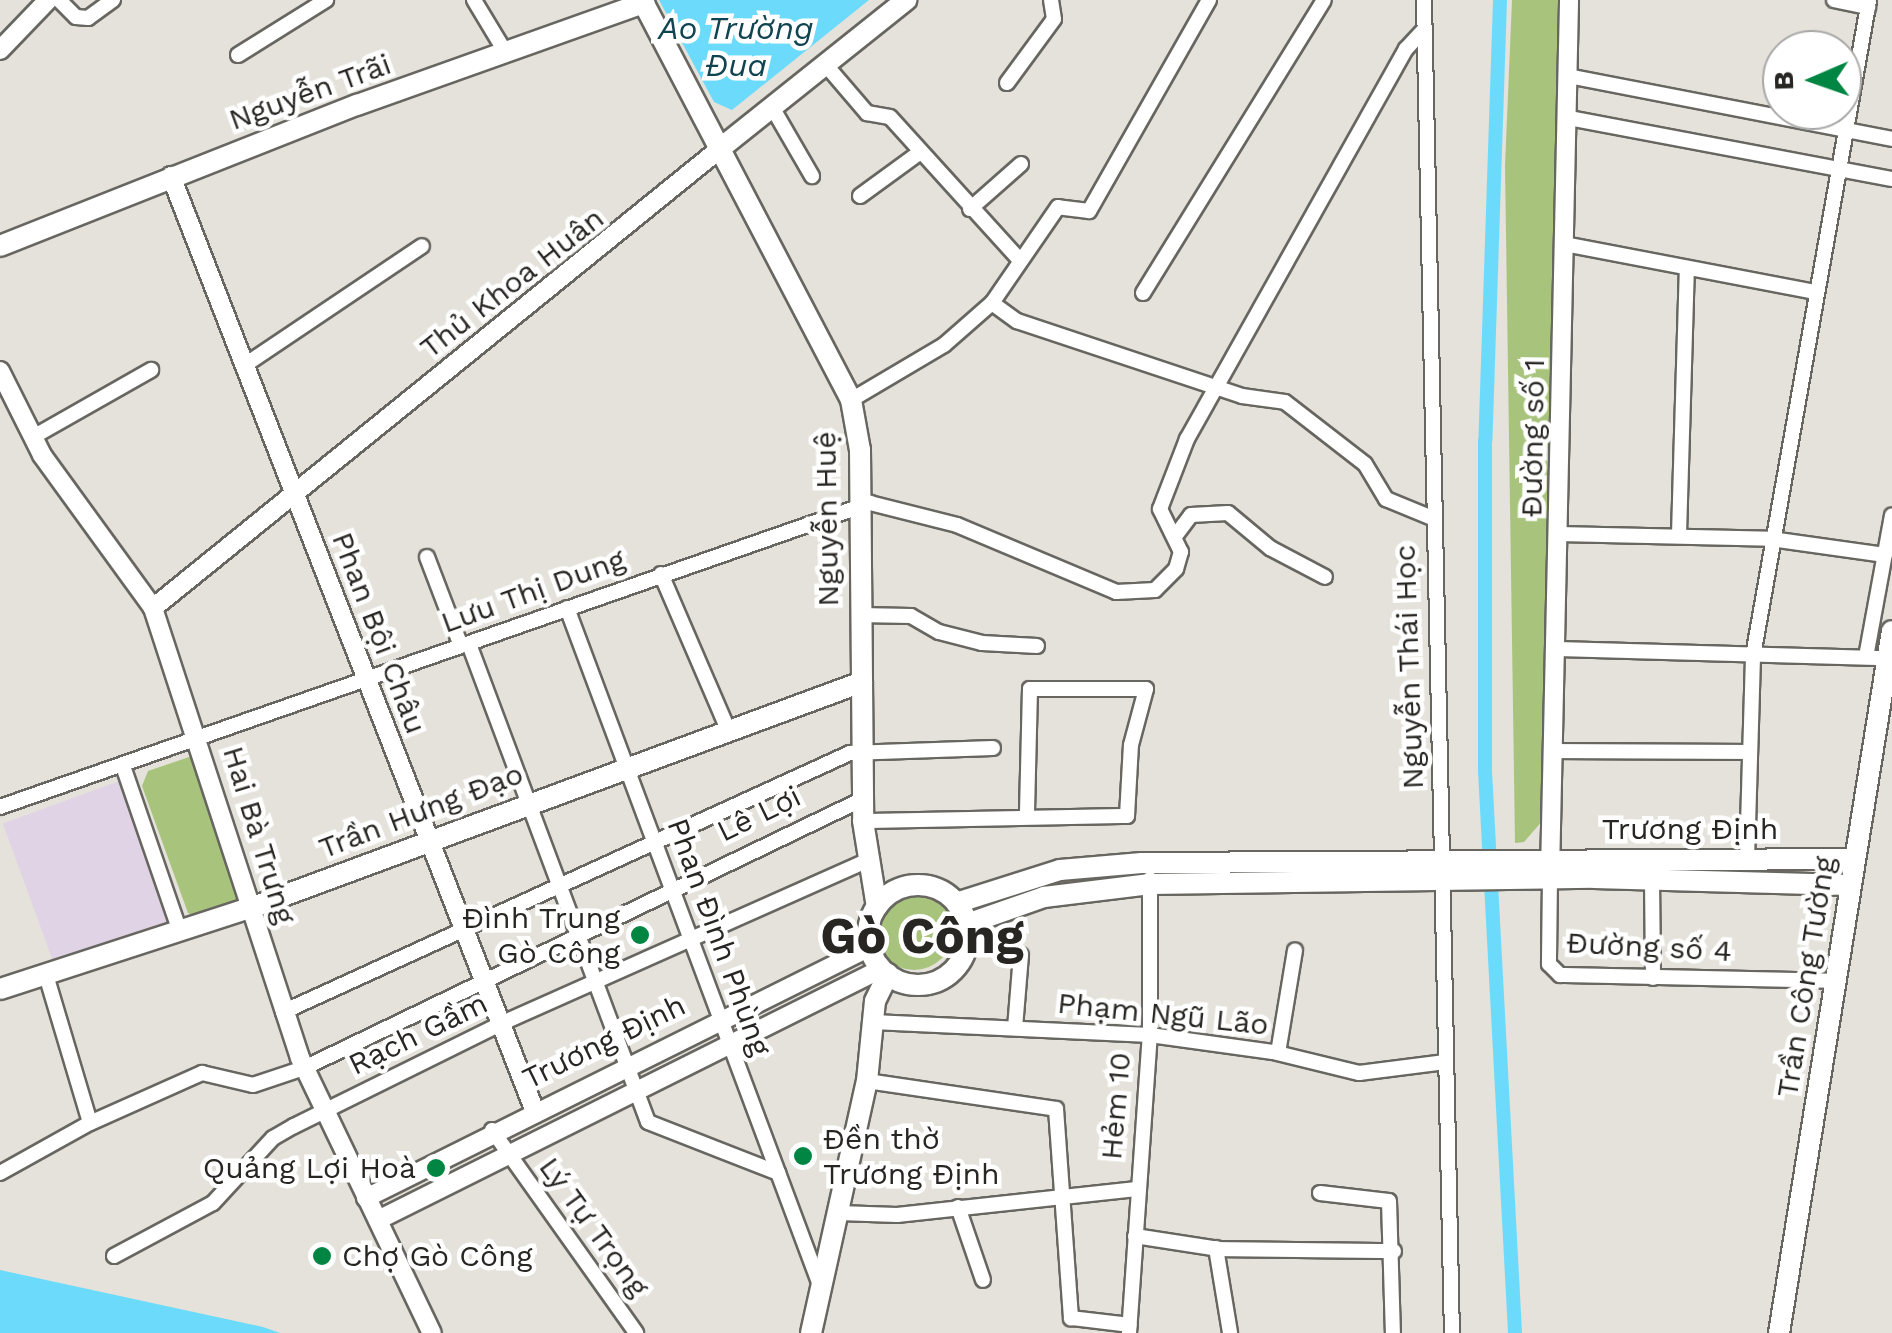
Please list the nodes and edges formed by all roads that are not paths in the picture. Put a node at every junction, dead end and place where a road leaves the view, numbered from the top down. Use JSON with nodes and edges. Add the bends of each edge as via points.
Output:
{"nodes":[{"id":1,"x":48,"y":0,"type":"edge"},
{"id":2,"x":59,"y":0,"type":"edge"},
{"id":3,"x":113,"y":0,"type":"edge"},
{"id":4,"x":326,"y":0,"type":"edge"},
{"id":5,"x":474,"y":0,"type":"edge"},
{"id":6,"x":906,"y":0,"type":"edge"},
{"id":7,"x":1051,"y":0,"type":"edge"},
{"id":8,"x":1324,"y":0,"type":"edge"},
{"id":9,"x":1424,"y":0,"type":"edge"},
{"id":10,"x":1568,"y":0,"type":"edge"},
{"id":11,"x":1834,"y":0,"type":"edge"},
{"id":12,"x":1206,"y":1,"type":"edge"},
{"id":13,"x":643,"y":2,"type":"edge"},
{"id":14,"x":1868,"y":3,"type":"edge"},
{"id":15,"x":1423,"y":31,"type":"junction"},
{"id":16,"x":1862,"y":34,"type":"edge"},
{"id":17,"x":0,"y":50,"type":"edge"},
{"id":18,"x":506,"y":53,"type":"junction"},
{"id":19,"x":238,"y":55,"type":"dead end"},
{"id":20,"x":825,"y":64,"type":"junction"},
{"id":21,"x":1568,"y":76,"type":"junction"},
{"id":22,"x":1007,"y":84,"type":"dead end"},
{"id":23,"x":772,"y":107,"type":"junction"},
{"id":24,"x":1762,"y":113,"type":"edge"},
{"id":25,"x":1569,"y":118,"type":"junction"},
{"id":26,"x":1844,"y":130,"type":"edge"},
{"id":27,"x":1849,"y":130,"type":"edge"},
{"id":28,"x":1892,"y":139,"type":"edge"},
{"id":29,"x":722,"y":147,"type":"junction"},
{"id":30,"x":919,"y":152,"type":"junction"},
{"id":31,"x":1022,"y":164,"type":"dead end"},
{"id":32,"x":1834,"y":166,"type":"junction"},
{"id":33,"x":171,"y":176,"type":"junction"},
{"id":34,"x":812,"y":176,"type":"dead end"},
{"id":35,"x":1892,"y":179,"type":"edge"},
{"id":36,"x":860,"y":196,"type":"dead end"},
{"id":37,"x":970,"y":208,"type":"junction"},
{"id":38,"x":1564,"y":244,"type":"junction"},
{"id":39,"x":0,"y":246,"type":"edge"},
{"id":40,"x":422,"y":246,"type":"dead end"},
{"id":41,"x":1018,"y":258,"type":"junction"},
{"id":42,"x":1686,"y":269,"type":"junction"},
{"id":43,"x":1815,"y":292,"type":"junction"},
{"id":44,"x":1144,"y":293,"type":"dead end"},
{"id":45,"x":992,"y":303,"type":"junction"},
{"id":46,"x":244,"y":365,"type":"junction"},
{"id":47,"x":0,"y":370,"type":"edge"},
{"id":48,"x":150,"y":370,"type":"dead end"},
{"id":49,"x":1217,"y":387,"type":"junction"},
{"id":50,"x":852,"y":400,"type":"junction"},
{"id":51,"x":33,"y":437,"type":"junction"},
{"id":52,"x":295,"y":492,"type":"junction"},
{"id":53,"x":859,"y":507,"type":"junction"},
{"id":54,"x":1892,"y":515,"type":"edge"},
{"id":55,"x":1432,"y":518,"type":"junction"},
{"id":56,"x":1558,"y":534,"type":"junction"},
{"id":57,"x":1679,"y":534,"type":"junction"},
{"id":58,"x":1176,"y":536,"type":"junction"},
{"id":59,"x":1770,"y":540,"type":"junction"},
{"id":60,"x":1884,"y":555,"type":"junction"},
{"id":61,"x":427,"y":556,"type":"dead end"},
{"id":62,"x":661,"y":574,"type":"junction"},
{"id":63,"x":1325,"y":578,"type":"dead end"},
{"id":64,"x":153,"y":608,"type":"junction"},
{"id":65,"x":566,"y":608,"type":"junction"},
{"id":66,"x":859,"y":615,"type":"junction"},
{"id":67,"x":1892,"y":631,"type":"edge"},
{"id":68,"x":465,"y":645,"type":"junction"},
{"id":69,"x":1037,"y":646,"type":"dead end"},
{"id":70,"x":1556,"y":650,"type":"junction"},
{"id":71,"x":1753,"y":656,"type":"junction"},
{"id":72,"x":1876,"y":657,"type":"junction"},
{"id":73,"x":368,"y":680,"type":"junction"},
{"id":74,"x":862,"y":682,"type":"junction"},
{"id":75,"x":1887,"y":700,"type":"edge"},
{"id":76,"x":727,"y":727,"type":"junction"},
{"id":77,"x":200,"y":738,"type":"junction"},
{"id":78,"x":993,"y":748,"type":"dead end"},
{"id":79,"x":1555,"y":751,"type":"junction"},
{"id":80,"x":1749,"y":752,"type":"junction"},
{"id":81,"x":862,"y":753,"type":"junction"},
{"id":82,"x":625,"y":766,"type":"junction"},
{"id":83,"x":124,"y":769,"type":"junction"},
{"id":84,"x":863,"y":799,"type":"junction"},
{"id":85,"x":531,"y":802,"type":"junction"},
{"id":86,"x":0,"y":807,"type":"edge"},
{"id":87,"x":1027,"y":816,"type":"junction"},
{"id":88,"x":862,"y":821,"type":"junction"},
{"id":89,"x":428,"y":839,"type":"junction"},
{"id":90,"x":654,"y":839,"type":"junction"},
{"id":91,"x":1748,"y":859,"type":"junction"},
{"id":92,"x":1853,"y":859,"type":"junction"},
{"id":93,"x":866,"y":861,"type":"junction"},
{"id":94,"x":1539,"y":868,"type":"junction"},
{"id":95,"x":1452,"y":869,"type":"junction"},
{"id":96,"x":1150,"y":874,"type":"junction"},
{"id":97,"x":1652,"y":878,"type":"junction"},
{"id":98,"x":561,"y":882,"type":"junction"},
{"id":99,"x":1848,"y":885,"type":"junction"},
{"id":100,"x":672,"y":887,"type":"junction"},
{"id":101,"x":956,"y":903,"type":"junction"},
{"id":102,"x":254,"y":906,"type":"junction"},
{"id":103,"x":877,"y":907,"type":"junction"},
{"id":104,"x":967,"y":924,"type":"junction"},
{"id":105,"x":464,"y":927,"type":"junction"},
{"id":106,"x":180,"y":932,"type":"junction"},
{"id":107,"x":578,"y":934,"type":"junction"},
{"id":108,"x":690,"y":936,"type":"junction"},
{"id":109,"x":870,"y":948,"type":"junction"},
{"id":110,"x":1296,"y":950,"type":"dead end"},
{"id":111,"x":1021,"y":955,"type":"dead end"},
{"id":112,"x":884,"y":971,"type":"junction"},
{"id":113,"x":46,"y":974,"type":"junction"},
{"id":114,"x":1654,"y":978,"type":"junction"},
{"id":115,"x":484,"y":980,"type":"junction"},
{"id":116,"x":595,"y":980,"type":"junction"},
{"id":117,"x":1835,"y":982,"type":"junction"},
{"id":118,"x":0,"y":989,"type":"edge"},
{"id":119,"x":283,"y":1012,"type":"junction"},
{"id":120,"x":720,"y":1020,"type":"junction"},
{"id":121,"x":872,"y":1022,"type":"junction"},
{"id":122,"x":500,"y":1024,"type":"junction"},
{"id":123,"x":1015,"y":1028,"type":"junction"},
{"id":124,"x":1150,"y":1035,"type":"junction"},
{"id":125,"x":728,"y":1040,"type":"junction"},
{"id":126,"x":1278,"y":1053,"type":"junction"},
{"id":127,"x":1445,"y":1062,"type":"junction"},
{"id":128,"x":623,"y":1066,"type":"junction"},
{"id":129,"x":304,"y":1068,"type":"junction"},
{"id":130,"x":867,"y":1080,"type":"junction"},
{"id":131,"x":632,"y":1089,"type":"junction"},
{"id":132,"x":534,"y":1109,"type":"junction"},
{"id":133,"x":324,"y":1111,"type":"junction"},
{"id":134,"x":90,"y":1122,"type":"junction"},
{"id":135,"x":492,"y":1130,"type":"junction"},
{"id":136,"x":507,"y":1152,"type":"junction"},
{"id":137,"x":0,"y":1173,"type":"edge"},
{"id":138,"x":778,"y":1173,"type":"junction"},
{"id":139,"x":1137,"y":1189,"type":"junction"},
{"id":140,"x":1064,"y":1193,"type":"junction"},
{"id":141,"x":1320,"y":1193,"type":"dead end"},
{"id":142,"x":366,"y":1198,"type":"junction"},
{"id":143,"x":958,"y":1207,"type":"junction"},
{"id":144,"x":840,"y":1213,"type":"junction"},
{"id":145,"x":378,"y":1220,"type":"junction"},
{"id":146,"x":1134,"y":1236,"type":"junction"},
{"id":147,"x":1216,"y":1248,"type":"junction"},
{"id":148,"x":1394,"y":1252,"type":"junction"},
{"id":149,"x":114,"y":1256,"type":"dead end"},
{"id":150,"x":983,"y":1280,"type":"dead end"},
{"id":151,"x":820,"y":1286,"type":"junction"},
{"id":152,"x":1130,"y":1329,"type":"edge"},
{"id":153,"x":432,"y":1333,"type":"edge"},
{"id":154,"x":636,"y":1333,"type":"edge"},
{"id":155,"x":811,"y":1333,"type":"edge"},
{"id":156,"x":1230,"y":1333,"type":"edge"},
{"id":157,"x":1393,"y":1333,"type":"edge"},
{"id":158,"x":1452,"y":1333,"type":"edge"},
{"id":159,"x":1779,"y":1333,"type":"edge"}],
"edges":[{"from":1,"to":17,"type":"street"},
{"from":2,"to":3,"type":"street","via":[[76,17],[88,18]]},
{"from":4,"to":19,"type":"street"},
{"from":5,"to":18,"type":"street"},
{"from":6,"to":20,"type":"main road","name":"Thủ Khoa Huân"},
{"from":7,"to":22,"type":"street","via":[[1054,19]]},
{"from":8,"to":44,"type":"street"},
{"from":9,"to":15,"type":"street","name":"Nguyễn Thái Học"},
{"from":10,"to":21,"type":"street","name":"Đường số 1"},
{"from":11,"to":14,"type":"street"},
{"from":12,"to":41,"type":"street","via":[[1089,211],[1058,207]]},
{"from":13,"to":18,"type":"main road","name":"Nguyễn Trãi"},
{"from":13,"to":29,"type":"main road","name":"Nguyễn Huệ"},
{"from":14,"to":16,"type":"street"},
{"from":15,"to":49,"type":"street","via":[[1406,48]]},
{"from":15,"to":55,"type":"street","name":"Nguyễn Thái Học"},
{"from":18,"to":33,"type":"main road","name":"Nguyễn Trãi"},
{"from":20,"to":23,"type":"main road","name":"Thủ Khoa Huân"},
{"from":20,"to":30,"type":"street","via":[[864,110],[890,117]]},
{"from":21,"to":24,"type":"street"},
{"from":21,"to":25,"type":"street","name":"Đường số 1"},
{"from":23,"to":29,"type":"main road","name":"Thủ Khoa Huân"},
{"from":23,"to":34,"type":"street"},
{"from":25,"to":32,"type":"street"},
{"from":25,"to":38,"type":"street","name":"Đường số 1"},
{"from":26,"to":32,"type":"street"},
{"from":27,"to":28,"type":"street"},
{"from":29,"to":50,"type":"main road","name":"Nguyễn Huệ"},
{"from":29,"to":52,"type":"street","name":"Thủ Khoa Huân"},
{"from":30,"to":36,"type":"street"},
{"from":30,"to":37,"type":"street"},
{"from":31,"to":37,"type":"street"},
{"from":32,"to":35,"type":"street"},
{"from":32,"to":43,"type":"street"},
{"from":33,"to":39,"type":"main road","name":"Nguyễn Trãi"},
{"from":33,"to":46,"type":"street","name":"Phan Bội Châu"},
{"from":37,"to":41,"type":"street"},
{"from":38,"to":42,"type":"street"},
{"from":38,"to":56,"type":"street","name":"Đường số 1"},
{"from":40,"to":46,"type":"street"},
{"from":41,"to":45,"type":"street"},
{"from":42,"to":43,"type":"street"},
{"from":42,"to":57,"type":"street"},
{"from":43,"to":59,"type":"street"},
{"from":45,"to":49,"type":"street","via":[[1016,321]]},
{"from":45,"to":50,"type":"street","via":[[944,345]]},
{"from":46,"to":52,"type":"street","name":"Phan Bội Châu"},
{"from":47,"to":51,"type":"street","name":"Hai Bà Trưng"},
{"from":48,"to":51,"type":"street"},
{"from":49,"to":55,"type":"street","via":[[1300,410],[1365,464],[1381,495]]},
{"from":49,"to":58,"type":"street","via":[[1162,496],[1162,518]]},
{"from":50,"to":53,"type":"main road","name":"Nguyễn Huệ"},
{"from":51,"to":64,"type":"street","name":"Hai Bà Trưng"},
{"from":52,"to":64,"type":"street","name":"Thủ Khoa Huân"},
{"from":52,"to":73,"type":"street","name":"Phan Bội Châu"},
{"from":53,"to":58,"type":"street","via":[[918,511],[1116,592],[1163,586],[1181,552]]},
{"from":53,"to":62,"type":"street","name":"Lưu Thị Dung"},
{"from":53,"to":66,"type":"main road","name":"Nguyễn Huệ"},
{"from":54,"to":60,"type":"street","name":"Trần Công Tường"},
{"from":55,"to":95,"type":"street","name":"Nguyễn Thái Học"},
{"from":56,"to":57,"type":"street"},
{"from":56,"to":70,"type":"street","name":"Đường số 1"},
{"from":57,"to":59,"type":"street"},
{"from":58,"to":63,"type":"street","via":[[1191,515],[1228,514],[1270,548]]},
{"from":59,"to":60,"type":"street"},
{"from":59,"to":71,"type":"street"},
{"from":60,"to":72,"type":"street","name":"Trần Công Tường"},
{"from":61,"to":68,"type":"street"},
{"from":62,"to":65,"type":"street","name":"Lưu Thị Dung"},
{"from":62,"to":76,"type":"street"},
{"from":64,"to":77,"type":"street","name":"Hai Bà Trưng"},
{"from":65,"to":68,"type":"street","name":"Lưu Thị Dung"},
{"from":65,"to":82,"type":"street","name":"Phan Đình Phùng"},
{"from":66,"to":69,"type":"street","via":[[911,616],[947,634]]},
{"from":66,"to":74,"type":"main road","name":"Nguyễn Huệ"},
{"from":67,"to":72,"type":"main road","name":"Trần Công Tường"},
{"from":68,"to":73,"type":"street","name":"Lưu Thị Dung"},
{"from":68,"to":85,"type":"street"},
{"from":70,"to":71,"type":"street"},
{"from":70,"to":79,"type":"street","name":"Đường số 1"},
{"from":71,"to":72,"type":"street"},
{"from":71,"to":80,"type":"street"},
{"from":72,"to":75,"type":"main road","name":"Trần Công Tường"},
{"from":73,"to":77,"type":"street","name":"Lưu Thị Dung"},
{"from":73,"to":89,"type":"street","name":"Phan Bội Châu"},
{"from":74,"to":76,"type":"main road","name":"Trần Hưng Đạo"},
{"from":74,"to":81,"type":"main road","name":"Nguyễn Huệ"},
{"from":75,"to":92,"type":"main road","name":"Trần Công Tường"},
{"from":76,"to":82,"type":"main road","name":"Trần Hưng Đạo"},
{"from":77,"to":83,"type":"street","name":"Lưu Thị Dung"},
{"from":77,"to":102,"type":"street","name":"Hai Bà Trưng"},
{"from":78,"to":81,"type":"street"},
{"from":79,"to":80,"type":"street"},
{"from":79,"to":94,"type":"street","name":"Đường số 1"},
{"from":80,"to":91,"type":"street"},
{"from":81,"to":84,"type":"main road","name":"Nguyễn Huệ"},
{"from":81,"to":90,"type":"street"},
{"from":82,"to":85,"type":"main road","name":"Trần Hưng Đạo"},
{"from":82,"to":90,"type":"street","name":"Phan Đình Phùng"},
{"from":83,"to":86,"type":"street","name":"Lưu Thị Dung"},
{"from":83,"to":106,"type":"street"},
{"from":84,"to":88,"type":"main road","name":"Nguyễn Huệ"},
{"from":84,"to":100,"type":"street","name":"Lê Lợi"},
{"from":85,"to":89,"type":"main road","name":"Trần Hưng Đạo"},
{"from":85,"to":98,"type":"street"},
{"from":87,"to":87,"type":"street","via":[[1127,816],[1131,745],[1146,689],[1030,689]]},
{"from":87,"to":88,"type":"street"},
{"from":88,"to":93,"type":"main road","name":"Nguyễn Huệ"},
{"from":89,"to":102,"type":"main road","name":"Trần Hưng Đạo"},
{"from":89,"to":105,"type":"street","name":"Phan Bội Châu"},
{"from":90,"to":98,"type":"street"},
{"from":90,"to":100,"type":"street","name":"Phan Đình Phùng"},
{"from":91,"to":92,"type":"main road","name":"Trương Định"},
{"from":91,"to":94,"type":"main road","name":"Trương Định"},
{"from":92,"to":99,"type":"main road","name":"Trần Công Tường"},
{"from":93,"to":103,"type":"main road","name":"Nguyễn Huệ"},
{"from":93,"to":108,"type":"street","name":"Rạch Gầm"},
{"from":94,"to":95,"type":"main road"},
{"from":94,"to":97,"type":"main road","name":"Trương Định"},
{"from":94,"to":114,"type":"street","name":"Đường số 4","via":[[1552,971]]},
{"from":95,"to":96,"type":"main road"},
{"from":95,"to":127,"type":"street","name":"Nguyễn Thái Học"},
{"from":96,"to":101,"type":"main road","via":[[1060,870]]},
{"from":96,"to":104,"type":"main road","via":[[1044,897]]},
{"from":96,"to":124,"type":"street","name":"Hẻm 10"},
{"from":97,"to":99,"type":"main road","name":"Trương Định"},
{"from":97,"to":114,"type":"street"},
{"from":98,"to":105,"type":"street"},
{"from":98,"to":107,"type":"street"},
{"from":99,"to":117,"type":"main road","name":"Trần Công Tường"},
{"from":100,"to":107,"type":"street","name":"Lê Lợi"},
{"from":100,"to":108,"type":"street","name":"Phan Đình Phùng"},
{"from":101,"to":103,"type":"main road","via":[[919,885],[888,895]]},
{"from":101,"to":104,"type":"main road"},
{"from":102,"to":106,"type":"main road","name":"Trần Hưng Đạo"},
{"from":102,"to":119,"type":"street","name":"Hai Bà Trưng"},
{"from":103,"to":109,"type":"main road"},
{"from":104,"to":112,"type":"main road","via":[[964,956],[941,980],[909,984]]},
{"from":105,"to":115,"type":"street","name":"Phan Bội Châu"},
{"from":105,"to":119,"type":"street"},
{"from":106,"to":113,"type":"main road","name":"Trần Hưng Đạo"},
{"from":107,"to":115,"type":"street","name":"Lê Lợi"},
{"from":107,"to":116,"type":"street"},
{"from":108,"to":116,"type":"street","name":"Rạch Gầm"},
{"from":108,"to":120,"type":"street","name":"Phan Đình Phùng"},
{"from":109,"to":112,"type":"main road"},
{"from":109,"to":120,"type":"street","name":"Trương Định"},
{"from":110,"to":126,"type":"street"},
{"from":111,"to":123,"type":"street"},
{"from":112,"to":121,"type":"main road"},
{"from":112,"to":125,"type":"street","name":"Trương Định"},
{"from":113,"to":118,"type":"main road","name":"Trần Hưng Đạo"},
{"from":113,"to":134,"type":"street"},
{"from":114,"to":117,"type":"street","name":"Đường số 4"},
{"from":115,"to":122,"type":"street","name":"Phan Bội Châu"},
{"from":115,"to":129,"type":"street","name":"Lê Lợi"},
{"from":116,"to":122,"type":"street","name":"Rạch Gầm"},
{"from":116,"to":128,"type":"street"},
{"from":117,"to":159,"type":"main road","name":"Trần Công Tường"},
{"from":119,"to":129,"type":"street","name":"Hai Bà Trưng"},
{"from":120,"to":125,"type":"street","name":"Phan Đình Phùng"},
{"from":120,"to":128,"type":"street","name":"Trương Định"},
{"from":121,"to":123,"type":"street","name":"Phạm Ngũ Lão"},
{"from":121,"to":130,"type":"main road"},
{"from":122,"to":132,"type":"street","name":"Phan Bội Châu"},
{"from":122,"to":133,"type":"street","name":"Rạch Gầm"},
{"from":123,"to":124,"type":"street","name":"Phạm Ngũ Lão"},
{"from":124,"to":126,"type":"street","name":"Phạm Ngũ Lão"},
{"from":124,"to":139,"type":"street","name":"Hẻm 10"},
{"from":125,"to":131,"type":"street","name":"Trương Định"},
{"from":125,"to":138,"type":"street","name":"Phan Đình Phùng"},
{"from":126,"to":127,"type":"street","name":"Phạm Ngũ Lão","via":[[1359,1073]]},
{"from":127,"to":158,"type":"street","name":"Nguyễn Thái Học"},
{"from":128,"to":131,"type":"street"},
{"from":128,"to":132,"type":"street","name":"Trương Định"},
{"from":129,"to":133,"type":"street","name":"Hai Bà Trưng"},
{"from":129,"to":134,"type":"street","name":"Lê Lợi","via":[[253,1085],[202,1074]]},
{"from":130,"to":140,"type":"street","via":[[1056,1109]]},
{"from":130,"to":144,"type":"main road"},
{"from":131,"to":136,"type":"street","name":"Trương Định"},
{"from":131,"to":138,"type":"street","via":[[654,1126]]},
{"from":132,"to":135,"type":"street","name":"Trương Định"},
{"from":133,"to":142,"type":"street","name":"Hai Bà Trưng"},
{"from":133,"to":149,"type":"street","name":"Rạch Gầm","via":[[273,1138],[213,1203]]},
{"from":134,"to":137,"type":"street","name":"Lê Lợi"},
{"from":135,"to":136,"type":"street","name":"Lý Tự Trọng"},
{"from":135,"to":142,"type":"street","name":"Trương Định"},
{"from":136,"to":145,"type":"street","name":"Trương Định"},
{"from":136,"to":154,"type":"street","name":"Lý Tự Trọng"},
{"from":138,"to":151,"type":"street","name":"Phan Đình Phùng"},
{"from":139,"to":140,"type":"street"},
{"from":139,"to":146,"type":"street","name":"Hẻm 10"},
{"from":140,"to":143,"type":"street"},
{"from":140,"to":152,"type":"street","via":[[1071,1318]]},
{"from":141,"to":148,"type":"street","via":[[1389,1200]]},
{"from":142,"to":145,"type":"street","name":"Hai Bà Trưng"},
{"from":143,"to":144,"type":"street"},
{"from":143,"to":150,"type":"street"},
{"from":144,"to":151,"type":"main road"},
{"from":145,"to":153,"type":"street","name":"Hai Bà Trưng"},
{"from":146,"to":147,"type":"street"},
{"from":146,"to":152,"type":"street","name":"Hẻm 10"},
{"from":147,"to":148,"type":"street"},
{"from":147,"to":156,"type":"street"},
{"from":148,"to":157,"type":"street"},
{"from":151,"to":155,"type":"main road"}]}
